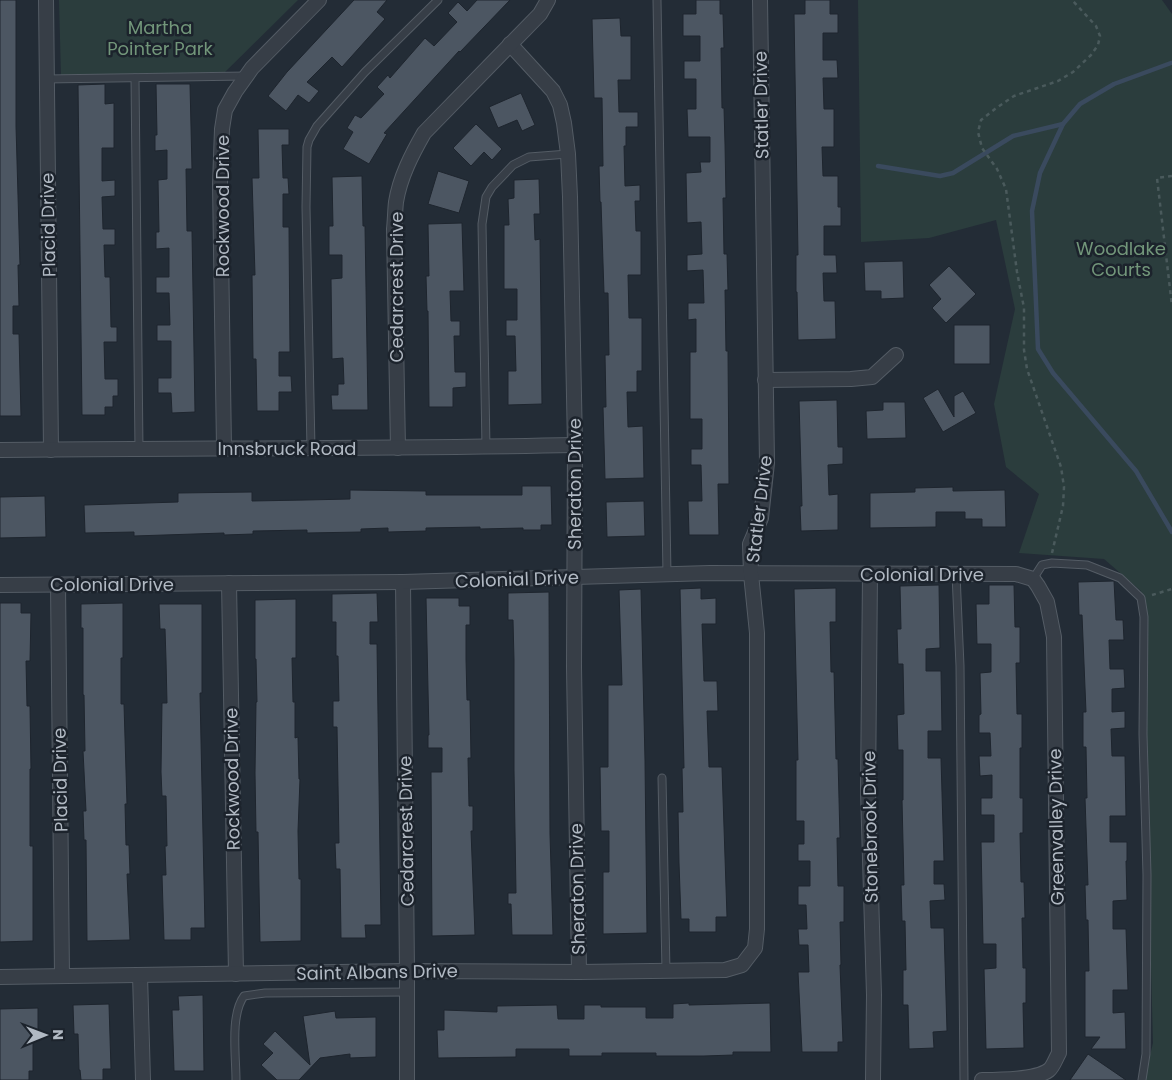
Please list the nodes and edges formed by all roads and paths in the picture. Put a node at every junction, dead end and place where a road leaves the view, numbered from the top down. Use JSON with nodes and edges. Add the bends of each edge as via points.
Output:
{"nodes":[{"id":1,"x":46,"y":0,"type":"edge"},
{"id":2,"x":320,"y":0,"type":"edge"},
{"id":3,"x":438,"y":0,"type":"edge"},
{"id":4,"x":548,"y":0,"type":"edge"},
{"id":5,"x":657,"y":0,"type":"edge"},
{"id":6,"x":760,"y":0,"type":"edge"},
{"id":7,"x":1072,"y":0,"type":"edge"},
{"id":8,"x":510,"y":44,"type":"junction"},
{"id":9,"x":247,"y":76,"type":"junction"},
{"id":10,"x":135,"y":78,"type":"junction"},
{"id":11,"x":46,"y":79,"type":"junction"},
{"id":12,"x":568,"y":154,"type":"junction"},
{"id":13,"x":1172,"y":176,"type":"edge"},
{"id":14,"x":1172,"y":251,"type":"edge"},
{"id":15,"x":1166,"y":252,"type":"junction"},
{"id":16,"x":1172,"y":306,"type":"edge"},
{"id":17,"x":896,"y":355,"type":"dead end"},
{"id":18,"x":765,"y":380,"type":"junction"},
{"id":19,"x":575,"y":445,"type":"junction"},
{"id":20,"x":486,"y":447,"type":"junction"},
{"id":21,"x":224,"y":448,"type":"junction"},
{"id":22,"x":311,"y":448,"type":"junction"},
{"id":23,"x":398,"y":448,"type":"junction"},
{"id":24,"x":0,"y":450,"type":"edge"},
{"id":25,"x":51,"y":450,"type":"junction"},
{"id":26,"x":139,"y":450,"type":"junction"},
{"id":27,"x":1049,"y":564,"type":"junction"},
{"id":28,"x":667,"y":574,"type":"junction"},
{"id":29,"x":751,"y":574,"type":"junction"},
{"id":30,"x":870,"y":574,"type":"junction"},
{"id":31,"x":956,"y":574,"type":"junction"},
{"id":32,"x":574,"y":577,"type":"junction"},
{"id":33,"x":1033,"y":580,"type":"junction"},
{"id":34,"x":403,"y":582,"type":"junction"},
{"id":35,"x":229,"y":583,"type":"junction"},
{"id":36,"x":58,"y":584,"type":"junction"},
{"id":37,"x":0,"y":585,"type":"edge"},
{"id":38,"x":1172,"y":590,"type":"edge"},
{"id":39,"x":1148,"y":596,"type":"dead end"},
{"id":40,"x":662,"y":778,"type":"dead end"},
{"id":41,"x":749,"y":956,"type":"joint"},
{"id":42,"x":407,"y":971,"type":"junction"},
{"id":43,"x":666,"y":971,"type":"junction"},
{"id":44,"x":579,"y":972,"type":"junction"},
{"id":45,"x":236,"y":974,"type":"junction"},
{"id":46,"x":140,"y":975,"type":"junction"},
{"id":47,"x":62,"y":976,"type":"junction"},
{"id":48,"x":0,"y":977,"type":"edge"},
{"id":49,"x":407,"y":992,"type":"junction"},
{"id":50,"x":143,"y":1080,"type":"edge"},
{"id":51,"x":236,"y":1080,"type":"edge"},
{"id":52,"x":407,"y":1080,"type":"edge"},
{"id":53,"x":873,"y":1080,"type":"edge"},
{"id":54,"x":964,"y":1080,"type":"edge"},
{"id":55,"x":982,"y":1080,"type":"edge"},
{"id":56,"x":1016,"y":1080,"type":"edge"},
{"id":57,"x":1142,"y":1080,"type":"edge"}],
"edges":[{"from":1,"to":11,"type":"street","name":"Placid Drive"},
{"from":2,"to":9,"type":"street","name":"Rockwood Drive"},
{"from":3,"to":22,"type":"lane","via":[[365,72],[317,126],[307,147]]},
{"from":4,"to":8,"type":"street","name":"Cedarcrest Drive","via":[[540,14]]},
{"from":5,"to":28,"type":"lane"},
{"from":6,"to":18,"type":"street","name":"Statler Drive"},
{"from":7,"to":27,"type":"path","via":[[1096,26],[1100,36],[1091,55],[1058,81],[1014,96],[981,120],[978,132],[982,148],[1006,189],[1024,308],[1027,369],[1061,466],[1062,506]]},
{"from":8,"to":12,"type":"street","name":"Sheraton Drive","via":[[553,91],[560,105]]},
{"from":8,"to":23,"type":"street","name":"Cedarcrest Drive","via":[[424,133],[411,155],[396,202]]},
{"from":9,"to":10,"type":"lane"},
{"from":9,"to":21,"type":"street","name":"Rockwood Drive","via":[[225,110],[222,129]]},
{"from":10,"to":11,"type":"lane"},
{"from":10,"to":26,"type":"lane"},
{"from":11,"to":25,"type":"street","name":"Placid Drive"},
{"from":12,"to":19,"type":"street","name":"Sheraton Drive"},
{"from":12,"to":20,"type":"lane","via":[[521,160],[502,176],[486,197],[482,224]]},
{"from":13,"to":15,"type":"path","via":[[1157,178]]},
{"from":14,"to":15,"type":"path"},
{"from":15,"to":16,"type":"path"},
{"from":17,"to":18,"type":"street","via":[[872,376]]},
{"from":18,"to":29,"type":"street","name":"Statler Drive","via":[[767,463],[761,518],[750,544]]},
{"from":19,"to":20,"type":"street","name":"Innsbruck Road"},
{"from":19,"to":32,"type":"street","name":"Sheraton Drive"},
{"from":20,"to":23,"type":"street","name":"Innsbruck Road"},
{"from":21,"to":22,"type":"street","name":"Innsbruck Road"},
{"from":21,"to":26,"type":"street","name":"Innsbruck Road"},
{"from":22,"to":23,"type":"street","name":"Innsbruck Road"},
{"from":24,"to":25,"type":"street","name":"Innsbruck Road"},
{"from":25,"to":26,"type":"street","name":"Innsbruck Road"},
{"from":27,"to":33,"type":"lane","via":[[1042,566]]},
{"from":27,"to":57,"type":"lane","via":[[1087,565],[1120,578],[1141,598],[1144,617],[1147,875],[1146,1054]]},
{"from":28,"to":29,"type":"street","name":"Colonial Drive"},
{"from":28,"to":32,"type":"street","name":"Colonial Drive"},
{"from":29,"to":30,"type":"street","name":"Colonial Drive"},
{"from":29,"to":41,"type":"street","name":"Statler Drive","via":[[756,633],[757,930],[755,948]]},
{"from":30,"to":31,"type":"street","name":"Colonial Drive"},
{"from":30,"to":53,"type":"street","name":"Stonebrook Drive","via":[[868,791]]},
{"from":31,"to":33,"type":"street","name":"Colonial Drive","via":[[1016,574]]},
{"from":31,"to":54,"type":"lane","via":[[960,666]]},
{"from":32,"to":34,"type":"street","name":"Colonial Drive"},
{"from":32,"to":44,"type":"street","name":"Sheraton Drive"},
{"from":33,"to":56,"type":"street","name":"Greenvalley Drive","via":[[1047,602],[1054,637],[1060,1053],[1049,1070]]},
{"from":34,"to":35,"type":"street","name":"Colonial Drive"},
{"from":34,"to":42,"type":"street","name":"Cedarcrest Drive"},
{"from":35,"to":36,"type":"street","name":"Colonial Drive"},
{"from":35,"to":45,"type":"street","name":"Rockwood Drive"},
{"from":36,"to":37,"type":"street","name":"Colonial Drive"},
{"from":36,"to":47,"type":"street","name":"Placid Drive"},
{"from":38,"to":39,"type":"path"},
{"from":40,"to":43,"type":"lane"},
{"from":41,"to":43,"type":"street","name":"Saint Albans Drive","via":[[742,965],[725,970]]},
{"from":42,"to":44,"type":"street","name":"Saint Albans Drive"},
{"from":42,"to":45,"type":"street","name":"Saint Albans Drive"},
{"from":42,"to":49,"type":"street","name":"Cedarcrest Drive"},
{"from":43,"to":44,"type":"street","name":"Saint Albans Drive"},
{"from":45,"to":46,"type":"street","name":"Saint Albans Drive"},
{"from":46,"to":47,"type":"street","name":"Saint Albans Drive"},
{"from":46,"to":50,"type":"street"},
{"from":47,"to":48,"type":"street","name":"Saint Albans Drive"},
{"from":49,"to":51,"type":"lane","via":[[244,996],[238,1004],[236,1020]]},
{"from":49,"to":52,"type":"street","name":"Cedarcrest Drive"},
{"from":55,"to":56,"type":"street"}]}
